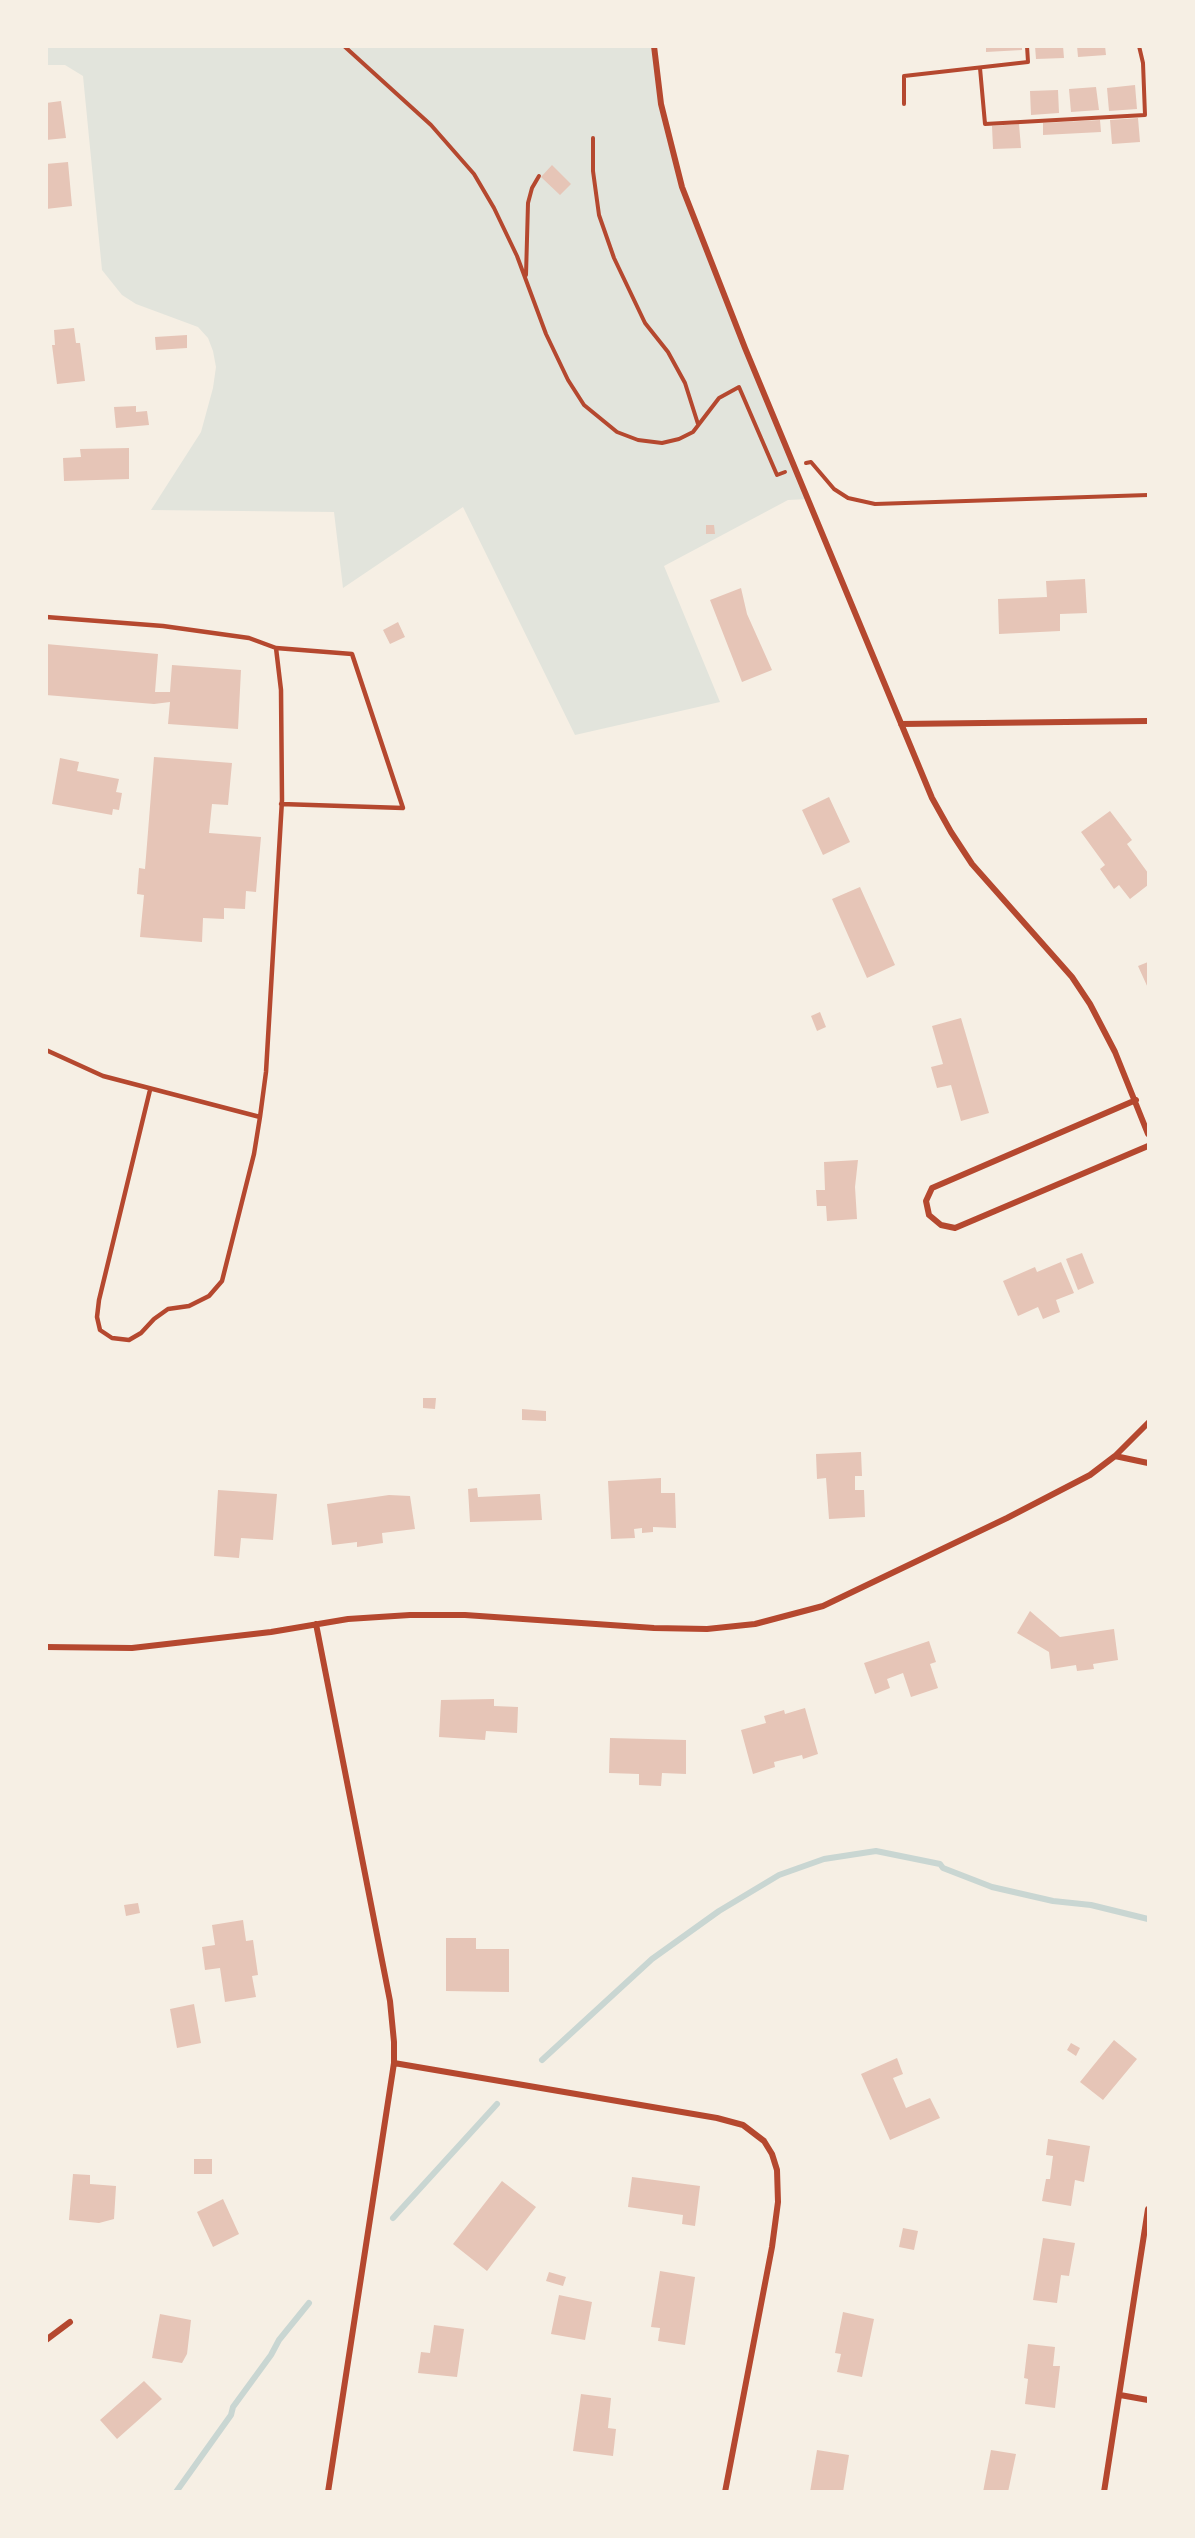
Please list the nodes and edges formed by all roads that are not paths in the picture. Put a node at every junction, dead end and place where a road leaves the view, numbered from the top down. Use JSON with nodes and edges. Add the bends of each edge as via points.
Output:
{"nodes":[{"id":1,"x":654,"y":46,"type":"edge"},
{"id":2,"x":46,"y":617,"type":"edge"},
{"id":3,"x":276,"y":648,"type":"junction"},
{"id":4,"x":1149,"y":721,"type":"edge"},
{"id":5,"x":901,"y":724,"type":"junction"},
{"id":6,"x":281,"y":804,"type":"junction"},
{"id":7,"x":46,"y":1050,"type":"edge"},
{"id":8,"x":150,"y":1090,"type":"junction"},
{"id":9,"x":1136,"y":1100,"type":"junction"},
{"id":10,"x":260,"y":1117,"type":"junction"},
{"id":11,"x":1149,"y":1134,"type":"edge"},
{"id":12,"x":1149,"y":1146,"type":"edge"},
{"id":13,"x":1149,"y":1423,"type":"edge"},
{"id":14,"x":1115,"y":1456,"type":"junction"},
{"id":15,"x":1149,"y":1463,"type":"edge"},
{"id":16,"x":316,"y":1624,"type":"junction"},
{"id":17,"x":46,"y":1647,"type":"edge"},
{"id":18,"x":394,"y":2063,"type":"junction"},
{"id":19,"x":1149,"y":2209,"type":"edge"},
{"id":20,"x":70,"y":2322,"type":"dead end"},
{"id":21,"x":46,"y":2340,"type":"edge"},
{"id":22,"x":1120,"y":2395,"type":"junction"},
{"id":23,"x":1149,"y":2400,"type":"edge"},
{"id":24,"x":328,"y":2492,"type":"edge"},
{"id":25,"x":725,"y":2492,"type":"edge"},
{"id":26,"x":1104,"y":2492,"type":"edge"}],
"edges":[{"from":1,"to":5,"type":"street","via":[[662,104],[682,188]]},
{"from":2,"to":3,"type":"lane","via":[[249,638]]},
{"from":3,"to":6,"type":"lane","via":[[281,690]]},
{"from":3,"to":6,"type":"lane","via":[[352,654],[403,808]]},
{"from":4,"to":5,"type":"street"},
{"from":5,"to":9,"type":"street","via":[[951,832],[972,864],[1078,986],[1115,1052]]},
{"from":6,"to":10,"type":"lane"},
{"from":7,"to":8,"type":"lane","via":[[103,1076]]},
{"from":8,"to":10,"type":"lane"},
{"from":8,"to":10,"type":"lane","via":[[99,1300],[100,1330],[112,1338],[129,1340],[141,1334],[168,1309],[189,1306],[209,1296],[222,1281],[255,1154]]},
{"from":9,"to":11,"type":"street"},
{"from":9,"to":12,"type":"street","via":[[932,1188],[926,1201],[929,1215],[941,1226],[955,1228]]},
{"from":13,"to":14,"type":"street"},
{"from":14,"to":15,"type":"street"},
{"from":14,"to":16,"type":"street","via":[[1090,1475],[879,1581],[823,1606],[755,1624],[707,1629],[654,1628],[432,1615],[379,1616]]},
{"from":16,"to":17,"type":"street","via":[[132,1648]]},
{"from":16,"to":18,"type":"street","via":[[390,2001]]},
{"from":18,"to":24,"type":"street"},
{"from":18,"to":25,"type":"street","via":[[717,2118],[743,2125],[764,2141],[777,2170],[778,2202]]},
{"from":19,"to":22,"type":"street"},
{"from":20,"to":21,"type":"street"},
{"from":22,"to":23,"type":"street"},
{"from":22,"to":26,"type":"street"}]}
